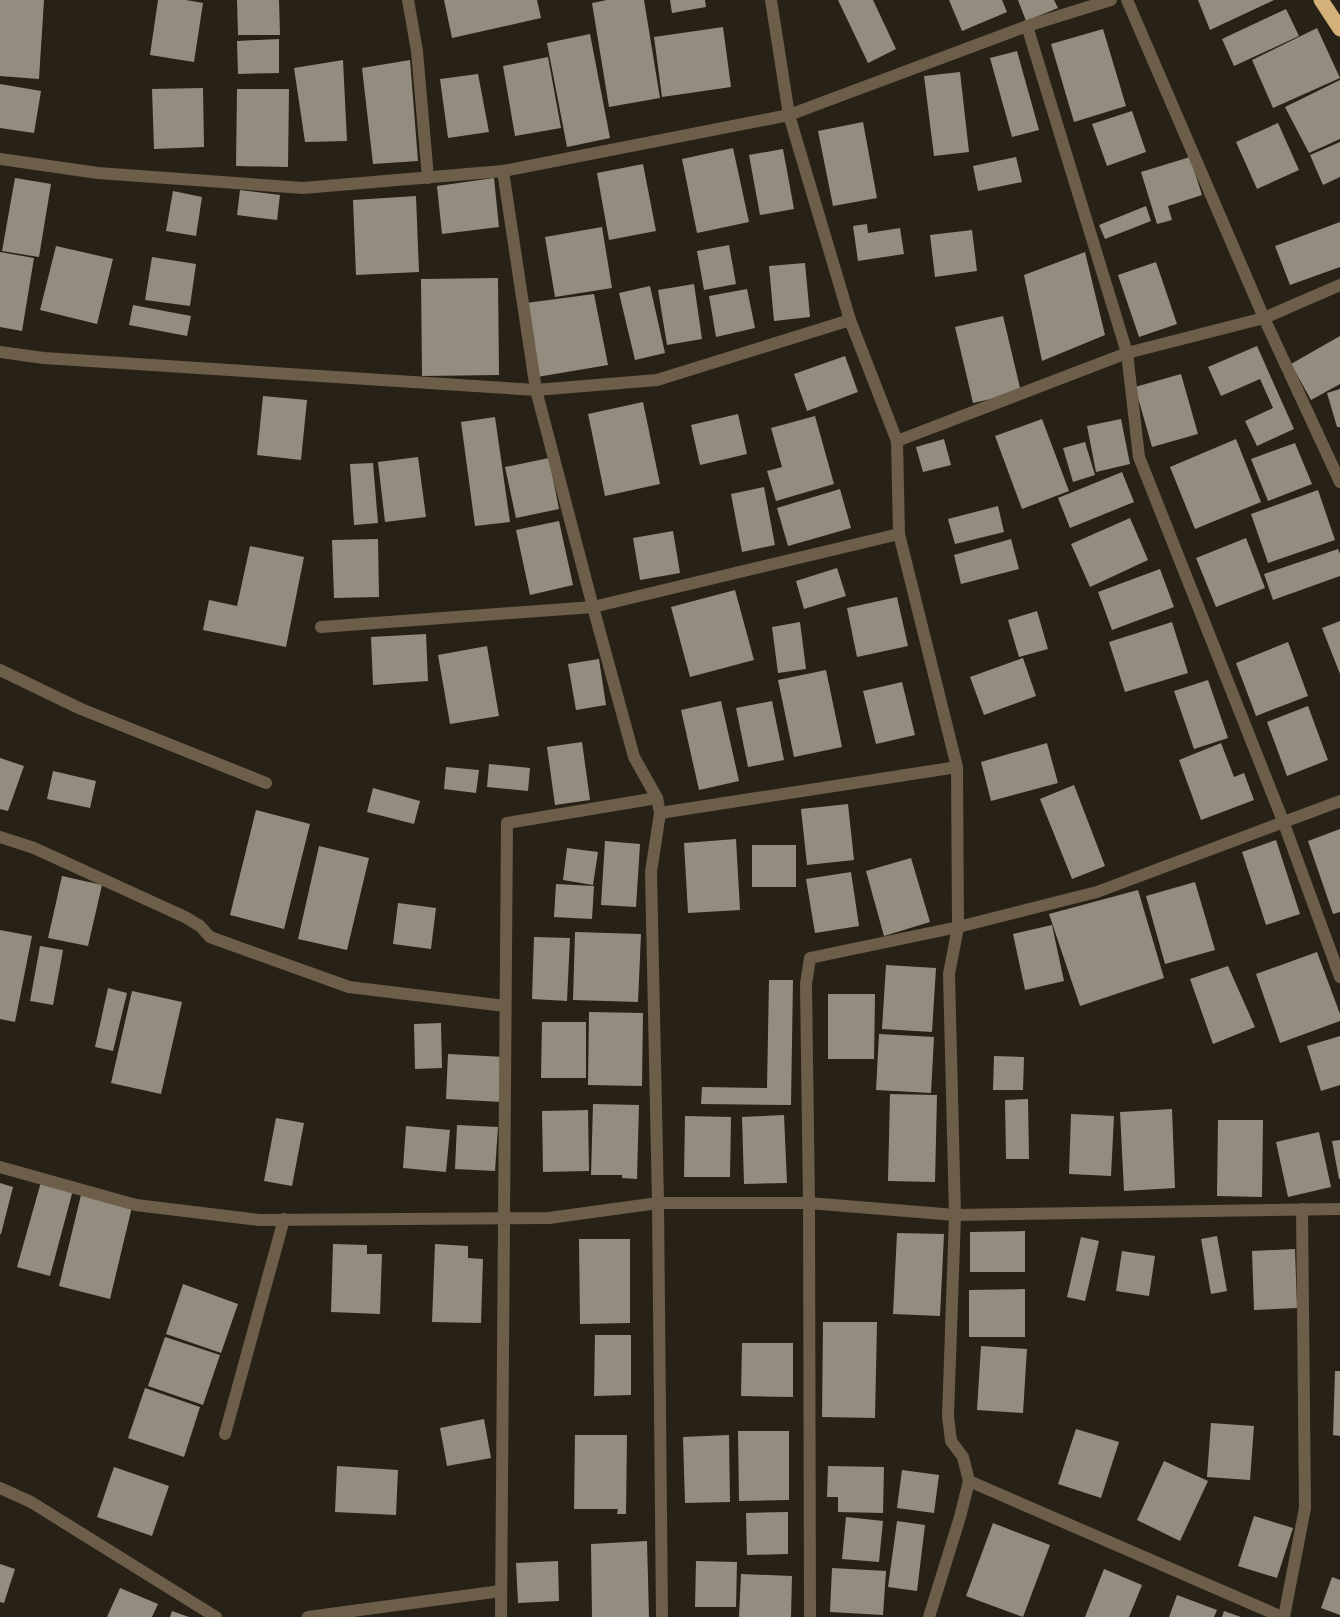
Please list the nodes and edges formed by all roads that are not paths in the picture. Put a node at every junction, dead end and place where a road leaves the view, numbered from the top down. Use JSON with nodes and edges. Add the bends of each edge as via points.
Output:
{"nodes":[{"id":1,"x":408,"y":0,"type":"edge"},
{"id":2,"x":771,"y":0,"type":"edge"},
{"id":3,"x":1110,"y":0,"type":"edge"},
{"id":4,"x":1127,"y":0,"type":"edge"},
{"id":5,"x":1322,"y":0,"type":"edge"},
{"id":6,"x":1027,"y":26,"type":"junction"},
{"id":7,"x":1340,"y":29,"type":"edge"},
{"id":8,"x":789,"y":115,"type":"junction"},
{"id":9,"x":0,"y":159,"type":"edge"},
{"id":10,"x":503,"y":171,"type":"junction"},
{"id":11,"x":428,"y":178,"type":"junction"},
{"id":12,"x":1340,"y":285,"type":"edge"},
{"id":13,"x":1264,"y":318,"type":"junction"},
{"id":14,"x":850,"y":320,"type":"junction"},
{"id":15,"x":0,"y":352,"type":"edge"},
{"id":16,"x":1127,"y":353,"type":"junction"},
{"id":17,"x":536,"y":390,"type":"junction"},
{"id":18,"x":897,"y":441,"type":"junction"},
{"id":19,"x":1340,"y":482,"type":"edge"},
{"id":20,"x":899,"y":534,"type":"junction"},
{"id":21,"x":592,"y":607,"type":"junction"},
{"id":22,"x":321,"y":626,"type":"dead end"},
{"id":23,"x":0,"y":670,"type":"edge"},
{"id":24,"x":957,"y":768,"type":"junction"},
{"id":25,"x":266,"y":783,"type":"dead end"},
{"id":26,"x":657,"y":798,"type":"junction"},
{"id":27,"x":1340,"y":801,"type":"edge"},
{"id":28,"x":660,"y":814,"type":"junction"},
{"id":29,"x":1283,"y":821,"type":"junction"},
{"id":30,"x":0,"y":837,"type":"edge"},
{"id":31,"x":958,"y":927,"type":"junction"},
{"id":32,"x":1340,"y":977,"type":"edge"},
{"id":33,"x":506,"y":1006,"type":"junction"},
{"id":34,"x":0,"y":1166,"type":"edge"},
{"id":35,"x":658,"y":1203,"type":"junction"},
{"id":36,"x":809,"y":1203,"type":"junction"},
{"id":37,"x":1302,"y":1209,"type":"junction"},
{"id":38,"x":1340,"y":1209,"type":"edge"},
{"id":39,"x":955,"y":1214,"type":"junction"},
{"id":40,"x":503,"y":1218,"type":"junction"},
{"id":41,"x":284,"y":1219,"type":"junction"},
{"id":42,"x":225,"y":1434,"type":"dead end"},
{"id":43,"x":969,"y":1481,"type":"junction"},
{"id":44,"x":0,"y":1488,"type":"edge"},
{"id":45,"x":501,"y":1590,"type":"junction"},
{"id":46,"x":216,"y":1617,"type":"edge"},
{"id":47,"x":308,"y":1617,"type":"edge"},
{"id":48,"x":501,"y":1617,"type":"edge"},
{"id":49,"x":662,"y":1617,"type":"edge"},
{"id":50,"x":810,"y":1617,"type":"edge"},
{"id":51,"x":929,"y":1617,"type":"edge"},
{"id":52,"x":1283,"y":1617,"type":"edge"}],
"edges":[{"from":1,"to":11,"type":"street"},
{"from":2,"to":8,"type":"street"},
{"from":3,"to":6,"type":"street"},
{"from":4,"to":13,"type":"street"},
{"from":5,"to":7,"type":"highway"},
{"from":6,"to":8,"type":"street"},
{"from":6,"to":16,"type":"street"},
{"from":8,"to":10,"type":"street"},
{"from":8,"to":14,"type":"street"},
{"from":9,"to":11,"type":"street","via":[[98,173],[303,188]]},
{"from":10,"to":11,"type":"street"},
{"from":10,"to":17,"type":"street"},
{"from":12,"to":13,"type":"street"},
{"from":13,"to":16,"type":"street"},
{"from":13,"to":19,"type":"street"},
{"from":14,"to":17,"type":"street","via":[[657,380]]},
{"from":14,"to":18,"type":"street"},
{"from":15,"to":17,"type":"street","via":[[44,358]]},
{"from":16,"to":18,"type":"street"},
{"from":16,"to":29,"type":"street","via":[[1139,457]]},
{"from":17,"to":21,"type":"street"},
{"from":18,"to":20,"type":"street"},
{"from":20,"to":21,"type":"street"},
{"from":20,"to":24,"type":"street"},
{"from":21,"to":22,"type":"street"},
{"from":21,"to":26,"type":"street","via":[[634,757]]},
{"from":23,"to":25,"type":"street","via":[[81,709]]},
{"from":24,"to":28,"type":"street"},
{"from":24,"to":31,"type":"street"},
{"from":26,"to":28,"type":"street"},
{"from":26,"to":33,"type":"street","via":[[507,823]]},
{"from":27,"to":29,"type":"street"},
{"from":28,"to":35,"type":"street","via":[[651,872]]},
{"from":29,"to":31,"type":"street","via":[[1097,892]]},
{"from":29,"to":32,"type":"street"},
{"from":30,"to":33,"type":"street","via":[[34,848],[185,917],[210,937],[349,987]]},
{"from":31,"to":36,"type":"street","via":[[810,958],[806,984]]},
{"from":31,"to":39,"type":"street","via":[[949,974]]},
{"from":33,"to":40,"type":"street"},
{"from":34,"to":41,"type":"street","via":[[136,1205],[259,1220]]},
{"from":35,"to":36,"type":"street"},
{"from":35,"to":40,"type":"street","via":[[549,1218]]},
{"from":35,"to":49,"type":"street"},
{"from":36,"to":39,"type":"street"},
{"from":36,"to":50,"type":"street"},
{"from":37,"to":38,"type":"street"},
{"from":37,"to":39,"type":"street"},
{"from":37,"to":52,"type":"street","via":[[1305,1508]]},
{"from":39,"to":43,"type":"street","via":[[948,1416],[951,1440],[963,1457]]},
{"from":40,"to":41,"type":"street"},
{"from":40,"to":45,"type":"street"},
{"from":41,"to":42,"type":"street"},
{"from":43,"to":51,"type":"street"},
{"from":43,"to":52,"type":"street"},
{"from":44,"to":46,"type":"street","via":[[31,1502]]},
{"from":45,"to":47,"type":"street"},
{"from":45,"to":48,"type":"street"}]}
